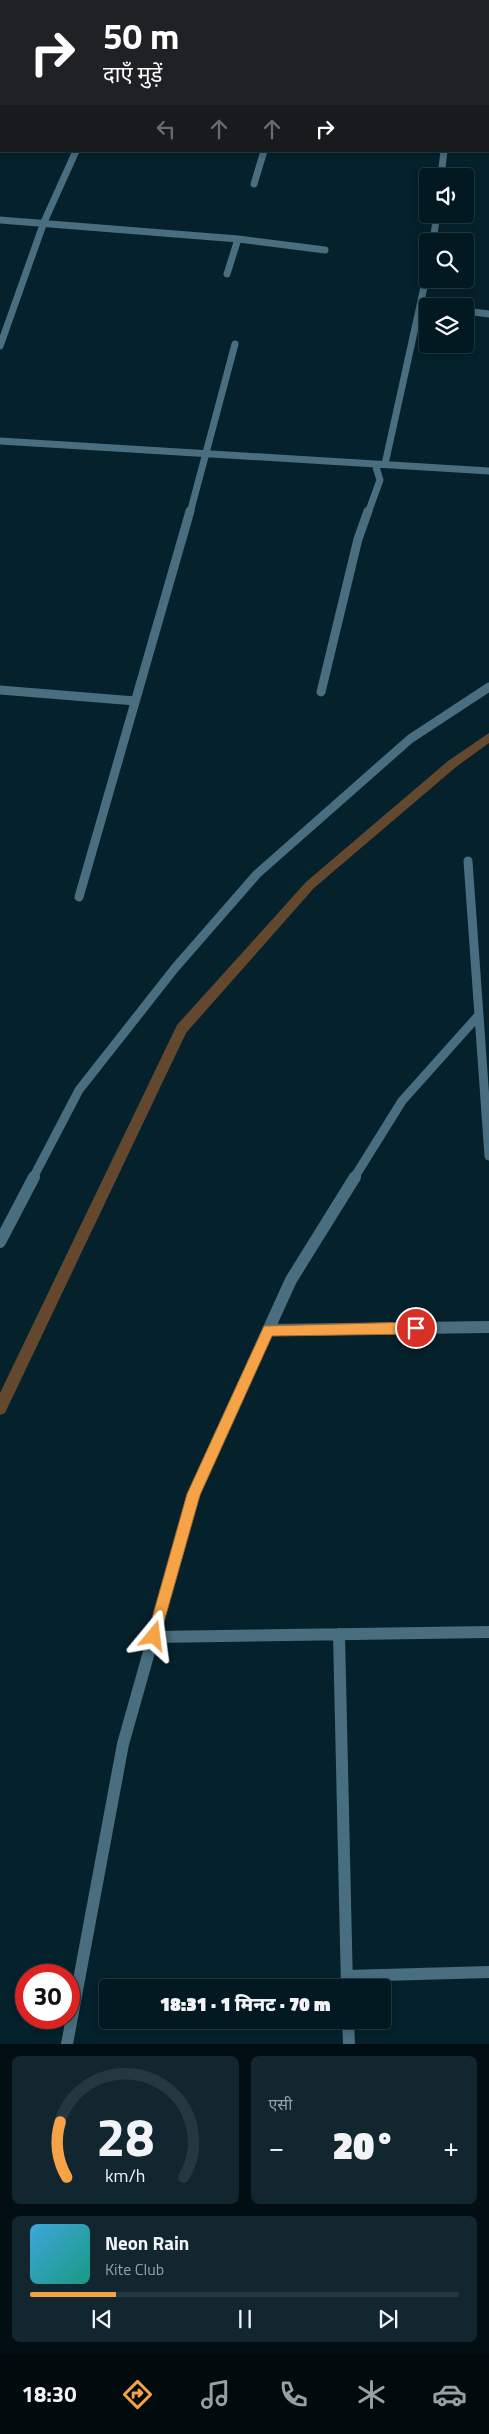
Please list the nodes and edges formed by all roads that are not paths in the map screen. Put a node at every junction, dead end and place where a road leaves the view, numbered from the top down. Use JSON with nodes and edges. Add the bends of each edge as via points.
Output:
{"nodes":[{"id":1,"x":76,"y":152,"type":"edge"},
{"id":2,"x":264,"y":152,"type":"edge"},
{"id":3,"x":444,"y":152,"type":"edge"},
{"id":4,"x":443,"y":168,"type":"edge"},
{"id":5,"x":254,"y":184,"type":"dead end"},
{"id":6,"x":0,"y":220,"type":"edge"},
{"id":7,"x":44,"y":222,"type":"junction"},
{"id":8,"x":238,"y":239,"type":"junction"},
{"id":9,"x":325,"y":250,"type":"dead end"},
{"id":10,"x":227,"y":274,"type":"dead end"},
{"id":11,"x":474,"y":312,"type":"edge"},
{"id":12,"x":489,"y":314,"type":"edge"},
{"id":13,"x":419,"y":324,"type":"edge"},
{"id":14,"x":235,"y":344,"type":"dead end"},
{"id":15,"x":0,"y":346,"type":"edge"},
{"id":16,"x":0,"y":441,"type":"edge"},
{"id":17,"x":207,"y":454,"type":"junction"},
{"id":18,"x":380,"y":464,"type":"junction"},
{"id":19,"x":489,"y":471,"type":"edge"},
{"id":20,"x":489,"y":687,"type":"edge"},
{"id":21,"x":0,"y":690,"type":"edge"},
{"id":22,"x":321,"y":692,"type":"dead end"},
{"id":23,"x":135,"y":701,"type":"junction"},
{"id":24,"x":468,"y":862,"type":"dead end"},
{"id":25,"x":79,"y":897,"type":"dead end"},
{"id":26,"x":478,"y":1016,"type":"junction"},
{"id":27,"x":489,"y":1156,"type":"edge"},
{"id":28,"x":0,"y":1242,"type":"edge"},
{"id":29,"x":489,"y":1327,"type":"edge"},
{"id":30,"x":268,"y":1330,"type":"junction"},
{"id":31,"x":489,"y":1632,"type":"edge"},
{"id":32,"x":339,"y":1634,"type":"junction"},
{"id":33,"x":154,"y":1636,"type":"junction"},
{"id":34,"x":489,"y":1972,"type":"edge"},
{"id":35,"x":347,"y":1979,"type":"edge"},
{"id":36,"x":390,"y":1979,"type":"edge"},
{"id":37,"x":348,"y":2029,"type":"edge"},
{"id":38,"x":67,"y":2044,"type":"edge"},
{"id":39,"x":349,"y":2044,"type":"edge"}],
"edges":[{"from":1,"to":7,"type":"street"},
{"from":2,"to":5,"type":"street"},
{"from":3,"to":4,"type":"street"},
{"from":6,"to":7,"type":"street"},
{"from":7,"to":8,"type":"street"},
{"from":7,"to":15,"type":"street"},
{"from":8,"to":9,"type":"street"},
{"from":8,"to":10,"type":"street"},
{"from":11,"to":12,"type":"street"},
{"from":13,"to":18,"type":"street"},
{"from":14,"to":17,"type":"street"},
{"from":16,"to":17,"type":"street"},
{"from":17,"to":18,"type":"street"},
{"from":17,"to":23,"type":"street"},
{"from":18,"to":19,"type":"street"},
{"from":18,"to":22,"type":"street","via":[[380,480],[358,539]]},
{"from":20,"to":28,"type":"street","via":[[410,739],[250,882],[175,968],[79,1090]]},
{"from":21,"to":23,"type":"street"},
{"from":23,"to":25,"type":"street"},
{"from":24,"to":26,"type":"street"},
{"from":26,"to":27,"type":"street"},
{"from":26,"to":30,"type":"street","via":[[402,1100],[291,1280]]},
{"from":29,"to":30,"type":"street"},
{"from":30,"to":33,"type":"street","via":[[194,1494]]},
{"from":31,"to":32,"type":"street"},
{"from":32,"to":33,"type":"street"},
{"from":32,"to":35,"type":"street"},
{"from":33,"to":38,"type":"street","via":[[123,1744]]},
{"from":34,"to":36,"type":"street"},
{"from":37,"to":39,"type":"street"}]}
